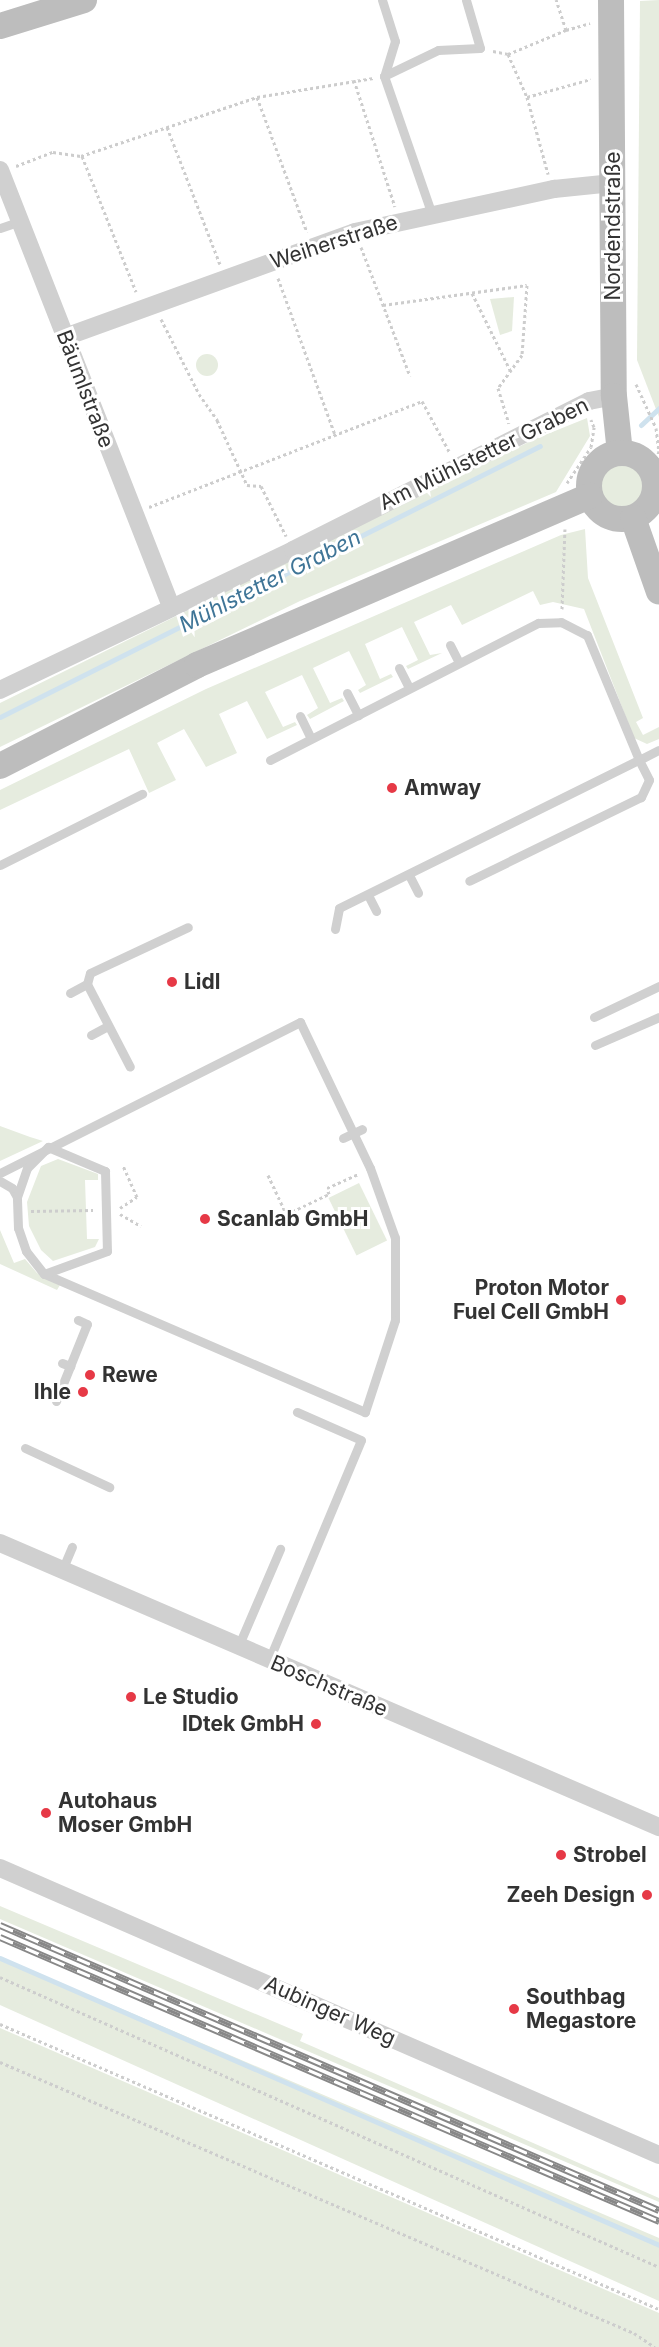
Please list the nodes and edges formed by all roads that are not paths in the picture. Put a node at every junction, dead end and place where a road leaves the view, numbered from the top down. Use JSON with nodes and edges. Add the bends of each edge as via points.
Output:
{"nodes":[{"id":1,"x":84,"y":0,"type":"edge"},
{"id":2,"x":382,"y":0,"type":"edge"},
{"id":3,"x":466,"y":0,"type":"edge"},
{"id":4,"x":610,"y":0,"type":"edge"},
{"id":5,"x":0,"y":26,"type":"edge"},
{"id":6,"x":384,"y":76,"type":"junction"},
{"id":7,"x":0,"y":171,"type":"edge"},
{"id":8,"x":613,"y":183,"type":"junction"},
{"id":9,"x":432,"y":215,"type":"junction"},
{"id":10,"x":20,"y":221,"type":"junction"},
{"id":11,"x":0,"y":228,"type":"edge"},
{"id":12,"x":65,"y":337,"type":"junction"},
{"id":13,"x":605,"y":397,"type":"junction"},
{"id":14,"x":620,"y":453,"type":"junction"},
{"id":15,"x":590,"y":496,"type":"junction"},
{"id":16,"x":633,"y":518,"type":"junction"},
{"id":17,"x":659,"y":592,"type":"edge"},
{"id":18,"x":171,"y":607,"type":"junction"},
{"id":19,"x":450,"y":645,"type":"dead end"},
{"id":20,"x":459,"y":663,"type":"junction"},
{"id":21,"x":399,"y":668,"type":"dead end"},
{"id":22,"x":409,"y":688,"type":"junction"},
{"id":23,"x":0,"y":690,"type":"edge"},
{"id":24,"x":347,"y":693,"type":"dead end"},
{"id":25,"x":358,"y":715,"type":"junction"},
{"id":26,"x":300,"y":716,"type":"dead end"},
{"id":27,"x":311,"y":739,"type":"junction"},
{"id":28,"x":659,"y":750,"type":"edge"},
{"id":29,"x":270,"y":760,"type":"dead end"},
{"id":30,"x":639,"y":760,"type":"junction"},
{"id":31,"x":0,"y":766,"type":"edge"},
{"id":32,"x":142,"y":794,"type":"dead end"},
{"id":33,"x":0,"y":865,"type":"edge"},
{"id":34,"x":409,"y":875,"type":"junction"},
{"id":35,"x":469,"y":881,"type":"dead end"},
{"id":36,"x":418,"y":893,"type":"dead end"},
{"id":37,"x":368,"y":895,"type":"junction"},
{"id":38,"x":376,"y":911,"type":"dead end"},
{"id":39,"x":188,"y":927,"type":"dead end"},
{"id":40,"x":335,"y":929,"type":"dead end"},
{"id":41,"x":87,"y":984,"type":"junction"},
{"id":42,"x":659,"y":986,"type":"edge"},
{"id":43,"x":70,"y":993,"type":"dead end"},
{"id":44,"x":594,"y":1017,"type":"dead end"},
{"id":45,"x":659,"y":1017,"type":"edge"},
{"id":46,"x":108,"y":1026,"type":"junction"},
{"id":47,"x":90,"y":1035,"type":"dead end"},
{"id":48,"x":595,"y":1046,"type":"dead end"},
{"id":49,"x":130,"y":1067,"type":"dead end"},
{"id":50,"x":358,"y":1131,"type":"junction"},
{"id":51,"x":343,"y":1138,"type":"dead end"},
{"id":52,"x":48,"y":1147,"type":"junction"},
{"id":53,"x":0,"y":1173,"type":"edge"},
{"id":54,"x":0,"y":1181,"type":"edge"},
{"id":55,"x":17,"y":1197,"type":"junction"},
{"id":56,"x":44,"y":1274,"type":"junction"},
{"id":57,"x":78,"y":1320,"type":"dead end"},
{"id":58,"x":56,"y":1401,"type":"dead end"},
{"id":59,"x":297,"y":1412,"type":"dead end"},
{"id":60,"x":25,"y":1448,"type":"dead end"},
{"id":61,"x":109,"y":1487,"type":"dead end"},
{"id":62,"x":0,"y":1543,"type":"edge"},
{"id":63,"x":72,"y":1547,"type":"dead end"},
{"id":64,"x":280,"y":1549,"type":"dead end"},
{"id":65,"x":63,"y":1568,"type":"junction"},
{"id":66,"x":238,"y":1647,"type":"junction"},
{"id":67,"x":269,"y":1660,"type":"junction"},
{"id":68,"x":659,"y":1827,"type":"edge"},
{"id":69,"x":0,"y":1868,"type":"edge"},
{"id":70,"x":659,"y":2155,"type":"edge"}],
"edges":[{"from":1,"to":5,"type":"street"},
{"from":2,"to":6,"type":"lane","via":[[395,41]]},
{"from":3,"to":6,"type":"lane","via":[[480,48],[438,50]]},
{"from":4,"to":8,"type":"street","name":"Nordendstraße"},
{"from":6,"to":9,"type":"lane"},
{"from":7,"to":10,"type":"street","name":"Bäumlstraße"},
{"from":8,"to":9,"type":"street","name":"Weiherstraße","via":[[554,189]]},
{"from":8,"to":13,"type":"street","name":"Nordendstraße"},
{"from":9,"to":12,"type":"street","name":"Weiherstraße","via":[[355,232]]},
{"from":10,"to":11,"type":"lane"},
{"from":10,"to":12,"type":"street","name":"Bäumlstraße"},
{"from":12,"to":18,"type":"street","name":"Bäumlstraße"},
{"from":13,"to":14,"type":"street","name":"Nordendstraße"},
{"from":13,"to":18,"type":"street","name":"Am Mühlstetter Graben"},
{"from":14,"to":15,"type":"street","via":[[597,464],[589,479]]},
{"from":14,"to":16,"type":"street","via":[[636,456],[652,472],[656,488],[651,502]]},
{"from":15,"to":16,"type":"street","via":[[608,516]]},
{"from":15,"to":31,"type":"street","via":[[197,665]]},
{"from":16,"to":17,"type":"street"},
{"from":18,"to":23,"type":"street","name":"Am Mühlstetter Graben"},
{"from":19,"to":20,"type":"lane"},
{"from":20,"to":22,"type":"lane"},
{"from":20,"to":30,"type":"lane","via":[[538,623],[561,622],[587,635]]},
{"from":21,"to":22,"type":"lane"},
{"from":22,"to":25,"type":"lane"},
{"from":24,"to":25,"type":"lane"},
{"from":25,"to":27,"type":"lane"},
{"from":26,"to":27,"type":"lane"},
{"from":27,"to":29,"type":"lane"},
{"from":28,"to":30,"type":"lane"},
{"from":30,"to":34,"type":"lane"},
{"from":30,"to":35,"type":"lane","via":[[649,780],[641,797]]},
{"from":32,"to":33,"type":"lane"},
{"from":34,"to":36,"type":"lane"},
{"from":34,"to":37,"type":"lane"},
{"from":37,"to":38,"type":"lane"},
{"from":37,"to":40,"type":"lane","via":[[339,908]]},
{"from":39,"to":41,"type":"lane","via":[[90,973]]},
{"from":41,"to":43,"type":"lane"},
{"from":41,"to":46,"type":"lane"},
{"from":42,"to":44,"type":"lane"},
{"from":45,"to":48,"type":"lane"},
{"from":46,"to":47,"type":"lane"},
{"from":46,"to":49,"type":"lane"},
{"from":50,"to":51,"type":"lane"},
{"from":50,"to":52,"type":"lane","via":[[300,1022]]},
{"from":50,"to":56,"type":"lane","via":[[392,1226],[398,1280],[391,1340],[365,1412]]},
{"from":52,"to":53,"type":"lane"},
{"from":52,"to":55,"type":"lane","via":[[27,1168]]},
{"from":52,"to":56,"type":"lane","via":[[105,1171],[107,1251]]},
{"from":54,"to":55,"type":"lane","via":[[12,1188]]},
{"from":55,"to":56,"type":"lane","via":[[26,1251]]},
{"from":57,"to":58,"type":"lane","via":[[87,1324],[66,1365]]},
{"from":59,"to":67,"type":"lane","via":[[361,1440]]},
{"from":60,"to":61,"type":"lane"},
{"from":62,"to":65,"type":"street","name":"Boschstraße"},
{"from":63,"to":65,"type":"lane"},
{"from":64,"to":66,"type":"lane"},
{"from":65,"to":66,"type":"street","name":"Boschstraße","via":[[210,1629]]},
{"from":66,"to":67,"type":"street","name":"Boschstraße"},
{"from":67,"to":68,"type":"street","name":"Boschstraße"},
{"from":69,"to":70,"type":"street","name":"Aubinger Weg"}]}
